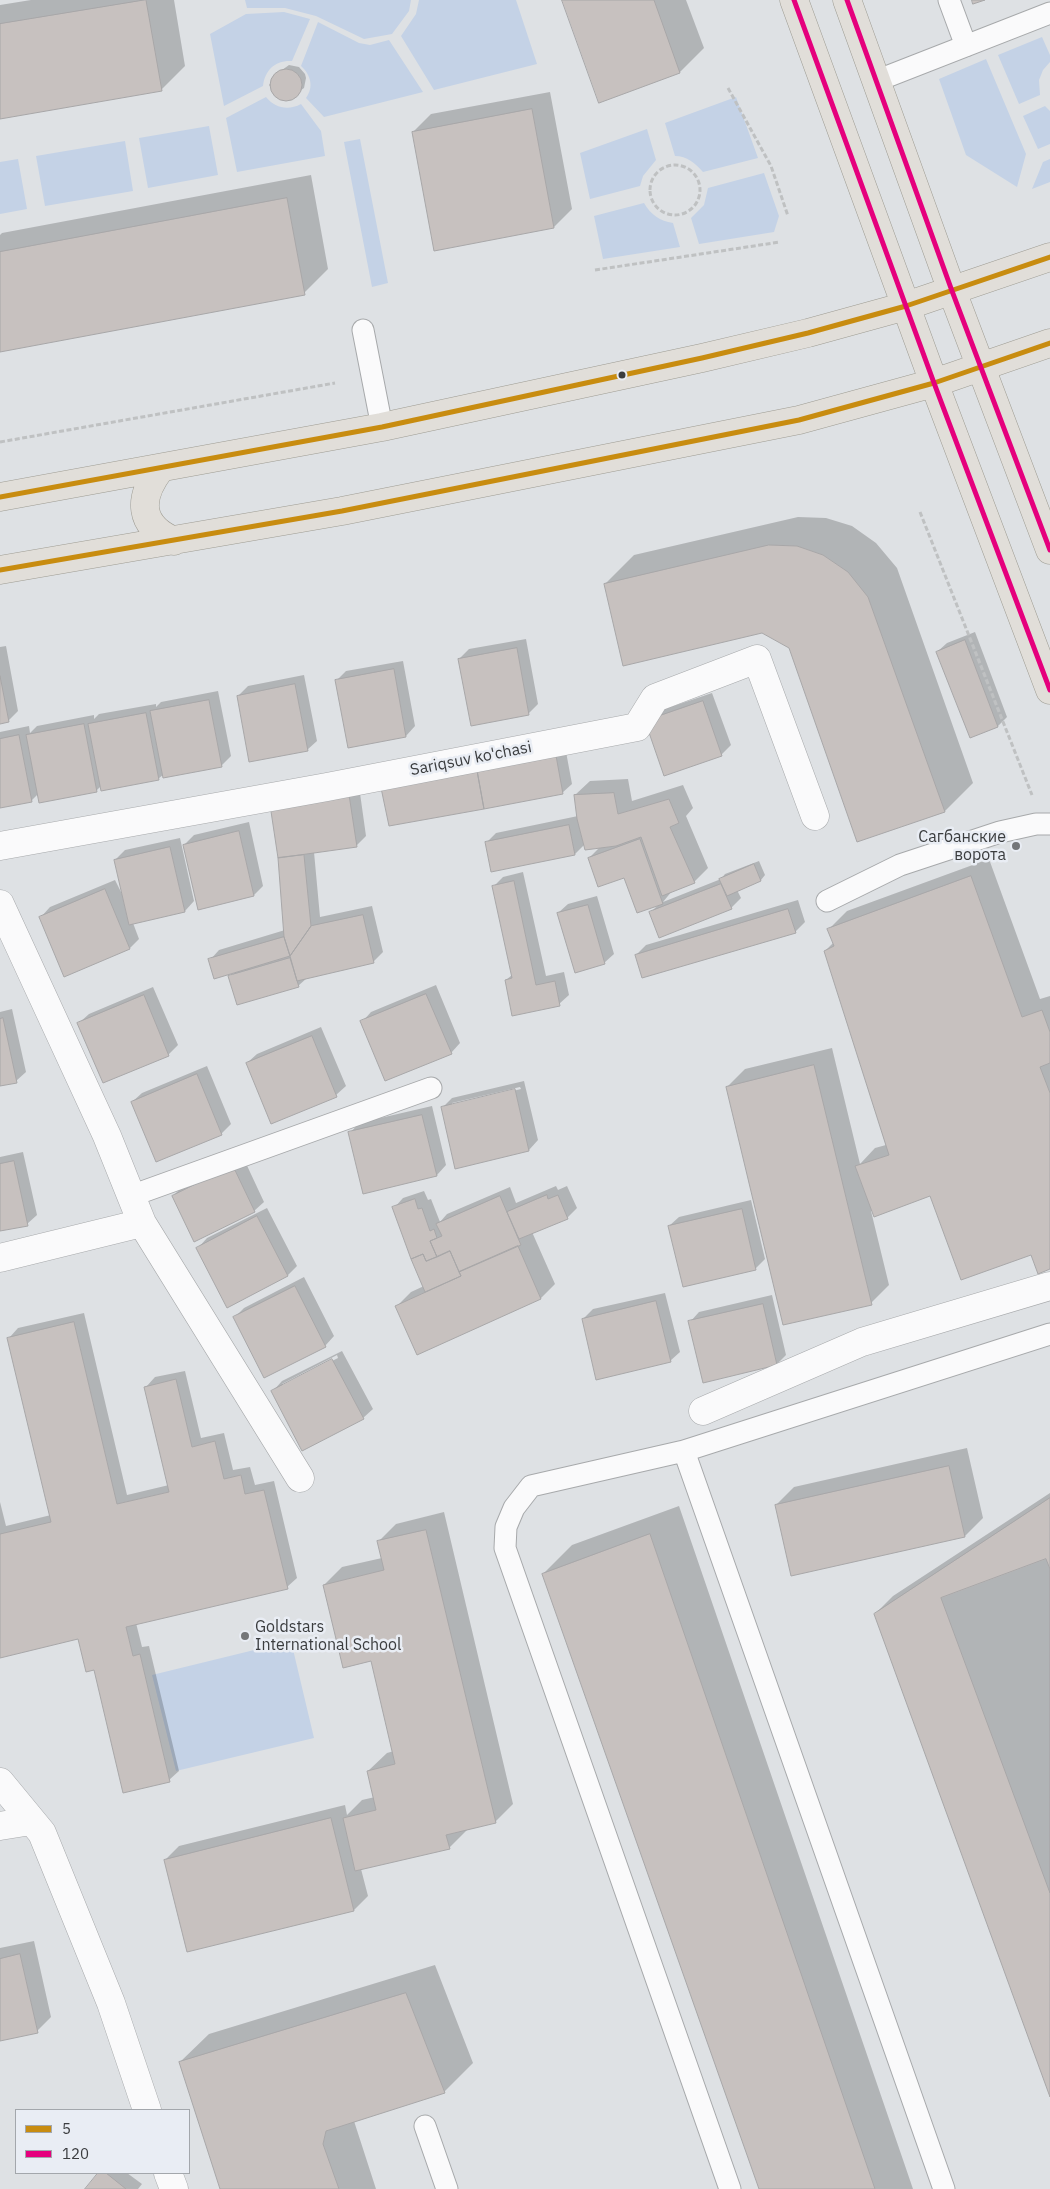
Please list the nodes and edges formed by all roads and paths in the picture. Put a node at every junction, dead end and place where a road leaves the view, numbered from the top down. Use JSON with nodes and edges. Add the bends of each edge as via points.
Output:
{"nodes":[{"id":1,"x":794,"y":0,"type":"edge"},
{"id":2,"x":847,"y":0,"type":"edge"},
{"id":3,"x":949,"y":0,"type":"edge"},
{"id":4,"x":1050,"y":13,"type":"edge"},
{"id":5,"x":966,"y":46,"type":"junction"},
{"id":6,"x":876,"y":81,"type":"junction"},
{"id":7,"x":728,"y":88,"type":"dead end"},
{"id":8,"x":668,"y":166,"type":"joint"},
{"id":9,"x":788,"y":216,"type":"dead end"},
{"id":10,"x":780,"y":242,"type":"dead end"},
{"id":11,"x":1050,"y":257,"type":"edge"},
{"id":12,"x":595,"y":270,"type":"dead end"},
{"id":13,"x":952,"y":291,"type":"junction"},
{"id":14,"x":906,"y":306,"type":"junction"},
{"id":15,"x":363,"y":330,"type":"dead end"},
{"id":16,"x":1050,"y":343,"type":"edge"},
{"id":17,"x":982,"y":368,"type":"junction"},
{"id":18,"x":335,"y":383,"type":"dead end"},
{"id":19,"x":934,"y":383,"type":"junction"},
{"id":20,"x":382,"y":427,"type":"junction"},
{"id":21,"x":0,"y":442,"type":"edge"},
{"id":22,"x":160,"y":469,"type":"junction"},
{"id":23,"x":0,"y":497,"type":"edge"},
{"id":24,"x":920,"y":512,"type":"dead end"},
{"id":25,"x":174,"y":541,"type":"junction"},
{"id":26,"x":1050,"y":550,"type":"edge"},
{"id":27,"x":0,"y":570,"type":"edge"},
{"id":28,"x":1050,"y":690,"type":"edge"},
{"id":29,"x":815,"y":816,"type":"dead end"},
{"id":30,"x":1047,"y":824,"type":"edge"},
{"id":31,"x":0,"y":846,"type":"edge"},
{"id":32,"x":827,"y":901,"type":"dead end"},
{"id":33,"x":0,"y":904,"type":"edge"},
{"id":34,"x":431,"y":1088,"type":"dead end"},
{"id":35,"x":132,"y":1196,"type":"junction"},
{"id":36,"x":142,"y":1223,"type":"junction"},
{"id":37,"x":0,"y":1258,"type":"edge"},
{"id":38,"x":1050,"y":1286,"type":"edge"},
{"id":39,"x":1050,"y":1334,"type":"edge"},
{"id":40,"x":703,"y":1412,"type":"dead end"},
{"id":41,"x":684,"y":1451,"type":"junction"},
{"id":42,"x":300,"y":1478,"type":"dead end"},
{"id":43,"x":0,"y":1782,"type":"edge"},
{"id":44,"x":30,"y":1821,"type":"junction"},
{"id":45,"x":0,"y":1826,"type":"edge"},
{"id":46,"x":147,"y":2109,"type":"edge"},
{"id":47,"x":425,"y":2126,"type":"dead end"},
{"id":48,"x":168,"y":2174,"type":"edge"},
{"id":49,"x":174,"y":2189,"type":"edge"},
{"id":50,"x":447,"y":2189,"type":"edge"},
{"id":51,"x":730,"y":2189,"type":"edge"},
{"id":52,"x":944,"y":2189,"type":"edge"}],
"edges":[{"from":1,"to":14,"type":"main road"},
{"from":2,"to":6,"type":"main road"},
{"from":3,"to":5,"type":"lane"},
{"from":4,"to":5,"type":"lane"},
{"from":5,"to":6,"type":"lane"},
{"from":6,"to":13,"type":"main road"},
{"from":7,"to":9,"type":"path","via":[[771,166]]},
{"from":8,"to":8,"type":"path","via":[[683,166],[696,175],[699,183],[699,199],[681,215],[672,216],[657,209],[650,194],[656,173]]},
{"from":10,"to":12,"type":"path"},
{"from":11,"to":13,"type":"main road"},
{"from":13,"to":14,"type":"main road"},
{"from":13,"to":17,"type":"main road"},
{"from":14,"to":19,"type":"main road"},
{"from":14,"to":20,"type":"main road","via":[[702,358]]},
{"from":15,"to":20,"type":"lane"},
{"from":16,"to":17,"type":"main road"},
{"from":17,"to":19,"type":"main road"},
{"from":17,"to":26,"type":"main road"},
{"from":18,"to":21,"type":"path"},
{"from":19,"to":25,"type":"main road","via":[[780,424]]},
{"from":19,"to":28,"type":"main road"},
{"from":20,"to":22,"type":"main road"},
{"from":22,"to":23,"type":"main road"},
{"from":22,"to":25,"type":"main road","via":[[148,489],[145,512],[155,530]]},
{"from":24,"to":30,"type":"path"},
{"from":25,"to":27,"type":"main road"},
{"from":29,"to":31,"type":"street","name":"Sariqsuv ko'chasi","via":[[758,659],[656,698],[637,727]]},
{"from":30,"to":32,"type":"lane","via":[[1000,832],[900,865]]},
{"from":33,"to":35,"type":"street"},
{"from":34,"to":35,"type":"lane"},
{"from":35,"to":36,"type":"street"},
{"from":36,"to":37,"type":"street"},
{"from":36,"to":42,"type":"street"},
{"from":38,"to":40,"type":"street","via":[[862,1342]]},
{"from":39,"to":41,"type":"lane"},
{"from":41,"to":51,"type":"lane","via":[[531,1486],[514,1508],[506,1527],[505,1548]]},
{"from":41,"to":52,"type":"lane"},
{"from":43,"to":44,"type":"street"},
{"from":44,"to":45,"type":"street"},
{"from":44,"to":46,"type":"street","via":[[42,1833],[111,2003]]},
{"from":47,"to":50,"type":"lane"},
{"from":48,"to":49,"type":"street"}]}
